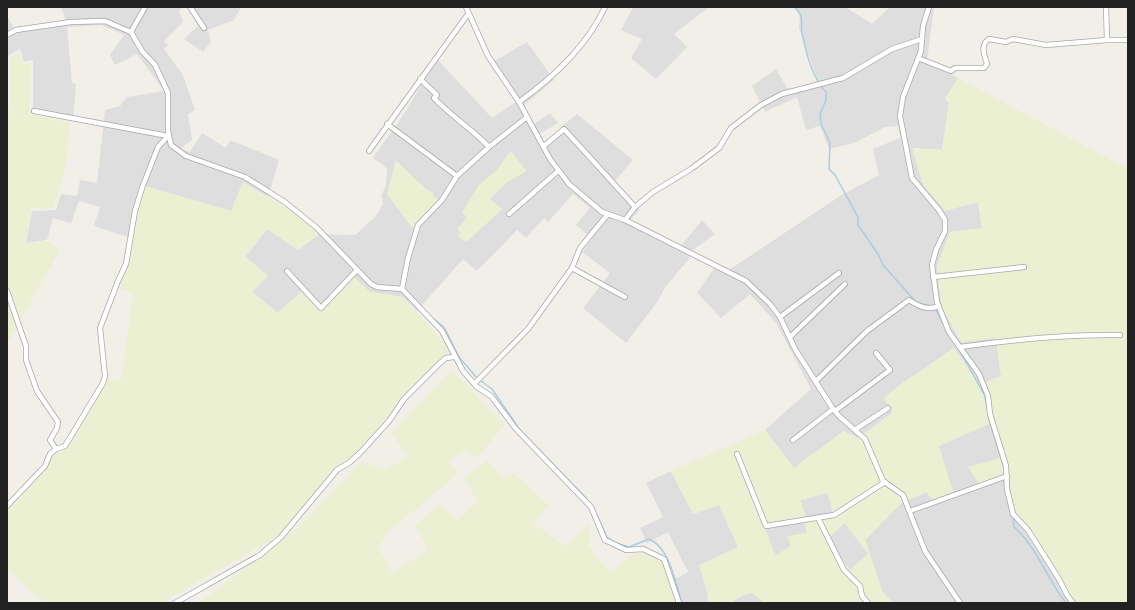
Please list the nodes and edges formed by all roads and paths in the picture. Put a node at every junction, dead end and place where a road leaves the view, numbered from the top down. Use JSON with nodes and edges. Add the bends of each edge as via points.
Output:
{"nodes":[{"id":1,"x":145,"y":7,"type":"edge"},
{"id":2,"x":190,"y":7,"type":"edge"},
{"id":3,"x":466,"y":7,"type":"edge"},
{"id":4,"x":605,"y":7,"type":"edge"},
{"id":5,"x":929,"y":7,"type":"edge"},
{"id":6,"x":1106,"y":7,"type":"edge"},
{"id":7,"x":468,"y":14,"type":"junction"},
{"id":8,"x":204,"y":28,"type":"dead end"},
{"id":9,"x":131,"y":32,"type":"junction"},
{"id":10,"x":7,"y":35,"type":"edge"},
{"id":11,"x":922,"y":39,"type":"junction"},
{"id":12,"x":1107,"y":40,"type":"junction"},
{"id":13,"x":1128,"y":40,"type":"edge"},
{"id":14,"x":918,"y":58,"type":"junction"},
{"id":15,"x":420,"y":78,"type":"junction"},
{"id":16,"x":519,"y":102,"type":"junction"},
{"id":17,"x":34,"y":111,"type":"dead end"},
{"id":18,"x":527,"y":117,"type":"junction"},
{"id":19,"x":387,"y":124,"type":"junction"},
{"id":20,"x":168,"y":136,"type":"junction"},
{"id":21,"x":544,"y":146,"type":"junction"},
{"id":22,"x":489,"y":147,"type":"junction"},
{"id":23,"x":369,"y":151,"type":"dead end"},
{"id":24,"x":558,"y":172,"type":"junction"},
{"id":25,"x":457,"y":176,"type":"junction"},
{"id":26,"x":635,"y":206,"type":"junction"},
{"id":27,"x":509,"y":214,"type":"dead end"},
{"id":28,"x":608,"y":214,"type":"junction"},
{"id":29,"x":625,"y":220,"type":"junction"},
{"id":30,"x":1024,"y":267,"type":"dead end"},
{"id":31,"x":572,"y":268,"type":"junction"},
{"id":32,"x":357,"y":270,"type":"junction"},
{"id":33,"x":287,"y":271,"type":"dead end"},
{"id":34,"x":839,"y":273,"type":"dead end"},
{"id":35,"x":933,"y":277,"type":"junction"},
{"id":36,"x":845,"y":284,"type":"dead end"},
{"id":37,"x":402,"y":289,"type":"junction"},
{"id":38,"x":7,"y":291,"type":"edge"},
{"id":39,"x":625,"y":297,"type":"dead end"},
{"id":40,"x":939,"y":306,"type":"junction"},
{"id":41,"x":780,"y":317,"type":"junction"},
{"id":42,"x":1120,"y":335,"type":"dead end"},
{"id":43,"x":790,"y":337,"type":"junction"},
{"id":44,"x":960,"y":347,"type":"junction"},
{"id":45,"x":876,"y":353,"type":"dead end"},
{"id":46,"x":454,"y":357,"type":"junction"},
{"id":47,"x":816,"y":381,"type":"junction"},
{"id":48,"x":475,"y":383,"type":"junction"},
{"id":49,"x":888,"y":408,"type":"dead end"},
{"id":50,"x":834,"y":410,"type":"junction"},
{"id":51,"x":856,"y":429,"type":"junction"},
{"id":52,"x":793,"y":440,"type":"dead end"},
{"id":53,"x":56,"y":449,"type":"junction"},
{"id":54,"x":738,"y":454,"type":"dead end"},
{"id":55,"x":1007,"y":476,"type":"junction"},
{"id":56,"x":885,"y":482,"type":"junction"},
{"id":57,"x":7,"y":506,"type":"edge"},
{"id":58,"x":910,"y":511,"type":"junction"},
{"id":59,"x":818,"y":518,"type":"junction"},
{"id":60,"x":175,"y":603,"type":"edge"},
{"id":61,"x":679,"y":603,"type":"edge"},
{"id":62,"x":868,"y":603,"type":"edge"},
{"id":63,"x":960,"y":603,"type":"edge"},
{"id":64,"x":1073,"y":603,"type":"edge"}],
"edges":[{"from":1,"to":9,"type":"street"},
{"from":2,"to":8,"type":"street"},
{"from":3,"to":7,"type":"street"},
{"from":4,"to":16,"type":"street","via":[[589,36],[541,86]]},
{"from":5,"to":11,"type":"street"},
{"from":6,"to":12,"type":"street"},
{"from":7,"to":15,"type":"street"},
{"from":7,"to":16,"type":"street","via":[[488,56]]},
{"from":9,"to":10,"type":"street","via":[[105,21],[71,22],[16,30]]},
{"from":9,"to":20,"type":"street","via":[[155,65],[168,93]]},
{"from":11,"to":14,"type":"street"},
{"from":11,"to":26,"type":"street","via":[[892,49],[843,78],[782,94],[761,105],[731,128],[719,148]]},
{"from":12,"to":13,"type":"street"},
{"from":12,"to":14,"type":"street","via":[[1046,45],[1013,39],[1006,42],[989,39],[985,42],[983,50],[987,64],[984,68],[955,68],[951,71]]},
{"from":14,"to":35,"type":"street","via":[[903,97],[900,116],[912,178],[945,220],[945,232],[932,265]]},
{"from":15,"to":19,"type":"street"},
{"from":15,"to":22,"type":"street","via":[[450,115]]},
{"from":16,"to":18,"type":"street"},
{"from":17,"to":20,"type":"street"},
{"from":18,"to":21,"type":"street"},
{"from":18,"to":22,"type":"street"},
{"from":19,"to":23,"type":"street"},
{"from":19,"to":25,"type":"street"},
{"from":20,"to":32,"type":"street","via":[[171,145],[186,156],[245,177],[294,209],[317,228]]},
{"from":20,"to":53,"type":"street","via":[[158,147],[142,188],[135,211],[126,264],[100,328],[105,376],[103,383],[65,446]]},
{"from":21,"to":24,"type":"street"},
{"from":21,"to":26,"type":"street","via":[[564,129]]},
{"from":22,"to":25,"type":"street"},
{"from":24,"to":27,"type":"street"},
{"from":24,"to":28,"type":"street","via":[[589,203]]},
{"from":25,"to":37,"type":"street","via":[[442,200],[418,225]]},
{"from":26,"to":29,"type":"street"},
{"from":28,"to":29,"type":"street"},
{"from":28,"to":31,"type":"street","via":[[580,248]]},
{"from":29,"to":41,"type":"street","via":[[746,280]]},
{"from":30,"to":35,"type":"street"},
{"from":31,"to":39,"type":"street"},
{"from":31,"to":48,"type":"street","via":[[528,329]]},
{"from":32,"to":33,"type":"street","via":[[321,308]]},
{"from":32,"to":37,"type":"street","via":[[371,284],[378,287]]},
{"from":34,"to":41,"type":"street"},
{"from":35,"to":40,"type":"street"},
{"from":36,"to":43,"type":"street"},
{"from":37,"to":46,"type":"street","via":[[442,331]]},
{"from":38,"to":53,"type":"street","via":[[26,346],[26,360],[37,392],[58,422],[50,440]]},
{"from":40,"to":44,"type":"street","via":[[949,332]]},
{"from":40,"to":47,"type":"street","via":[[919,307],[909,300],[867,331]]},
{"from":41,"to":43,"type":"street"},
{"from":42,"to":44,"type":"street","via":[[1080,334]]},
{"from":43,"to":47,"type":"street"},
{"from":44,"to":55,"type":"street","via":[[979,374],[988,396],[990,414]]},
{"from":45,"to":50,"type":"street","via":[[890,370]]},
{"from":46,"to":48,"type":"street"},
{"from":46,"to":60,"type":"street","via":[[440,362],[404,399],[390,421],[350,462],[337,470],[281,537],[260,555]]},
{"from":47,"to":50,"type":"street"},
{"from":48,"to":61,"type":"street","via":[[491,396],[516,429],[591,507],[605,540],[626,550],[643,549],[664,559]]},
{"from":49,"to":51,"type":"street"},
{"from":50,"to":51,"type":"street"},
{"from":50,"to":52,"type":"street"},
{"from":51,"to":56,"type":"street","via":[[865,439]]},
{"from":53,"to":57,"type":"street","via":[[50,454],[45,466]]},
{"from":54,"to":59,"type":"street","via":[[766,526]]},
{"from":55,"to":58,"type":"street"},
{"from":55,"to":64,"type":"street","via":[[1007,488],[1014,514],[1028,530]]},
{"from":56,"to":58,"type":"street","via":[[903,495]]},
{"from":56,"to":59,"type":"street","via":[[834,515]]},
{"from":58,"to":63,"type":"street","via":[[926,551]]},
{"from":59,"to":62,"type":"street","via":[[844,570],[860,586],[862,596]]}]}
